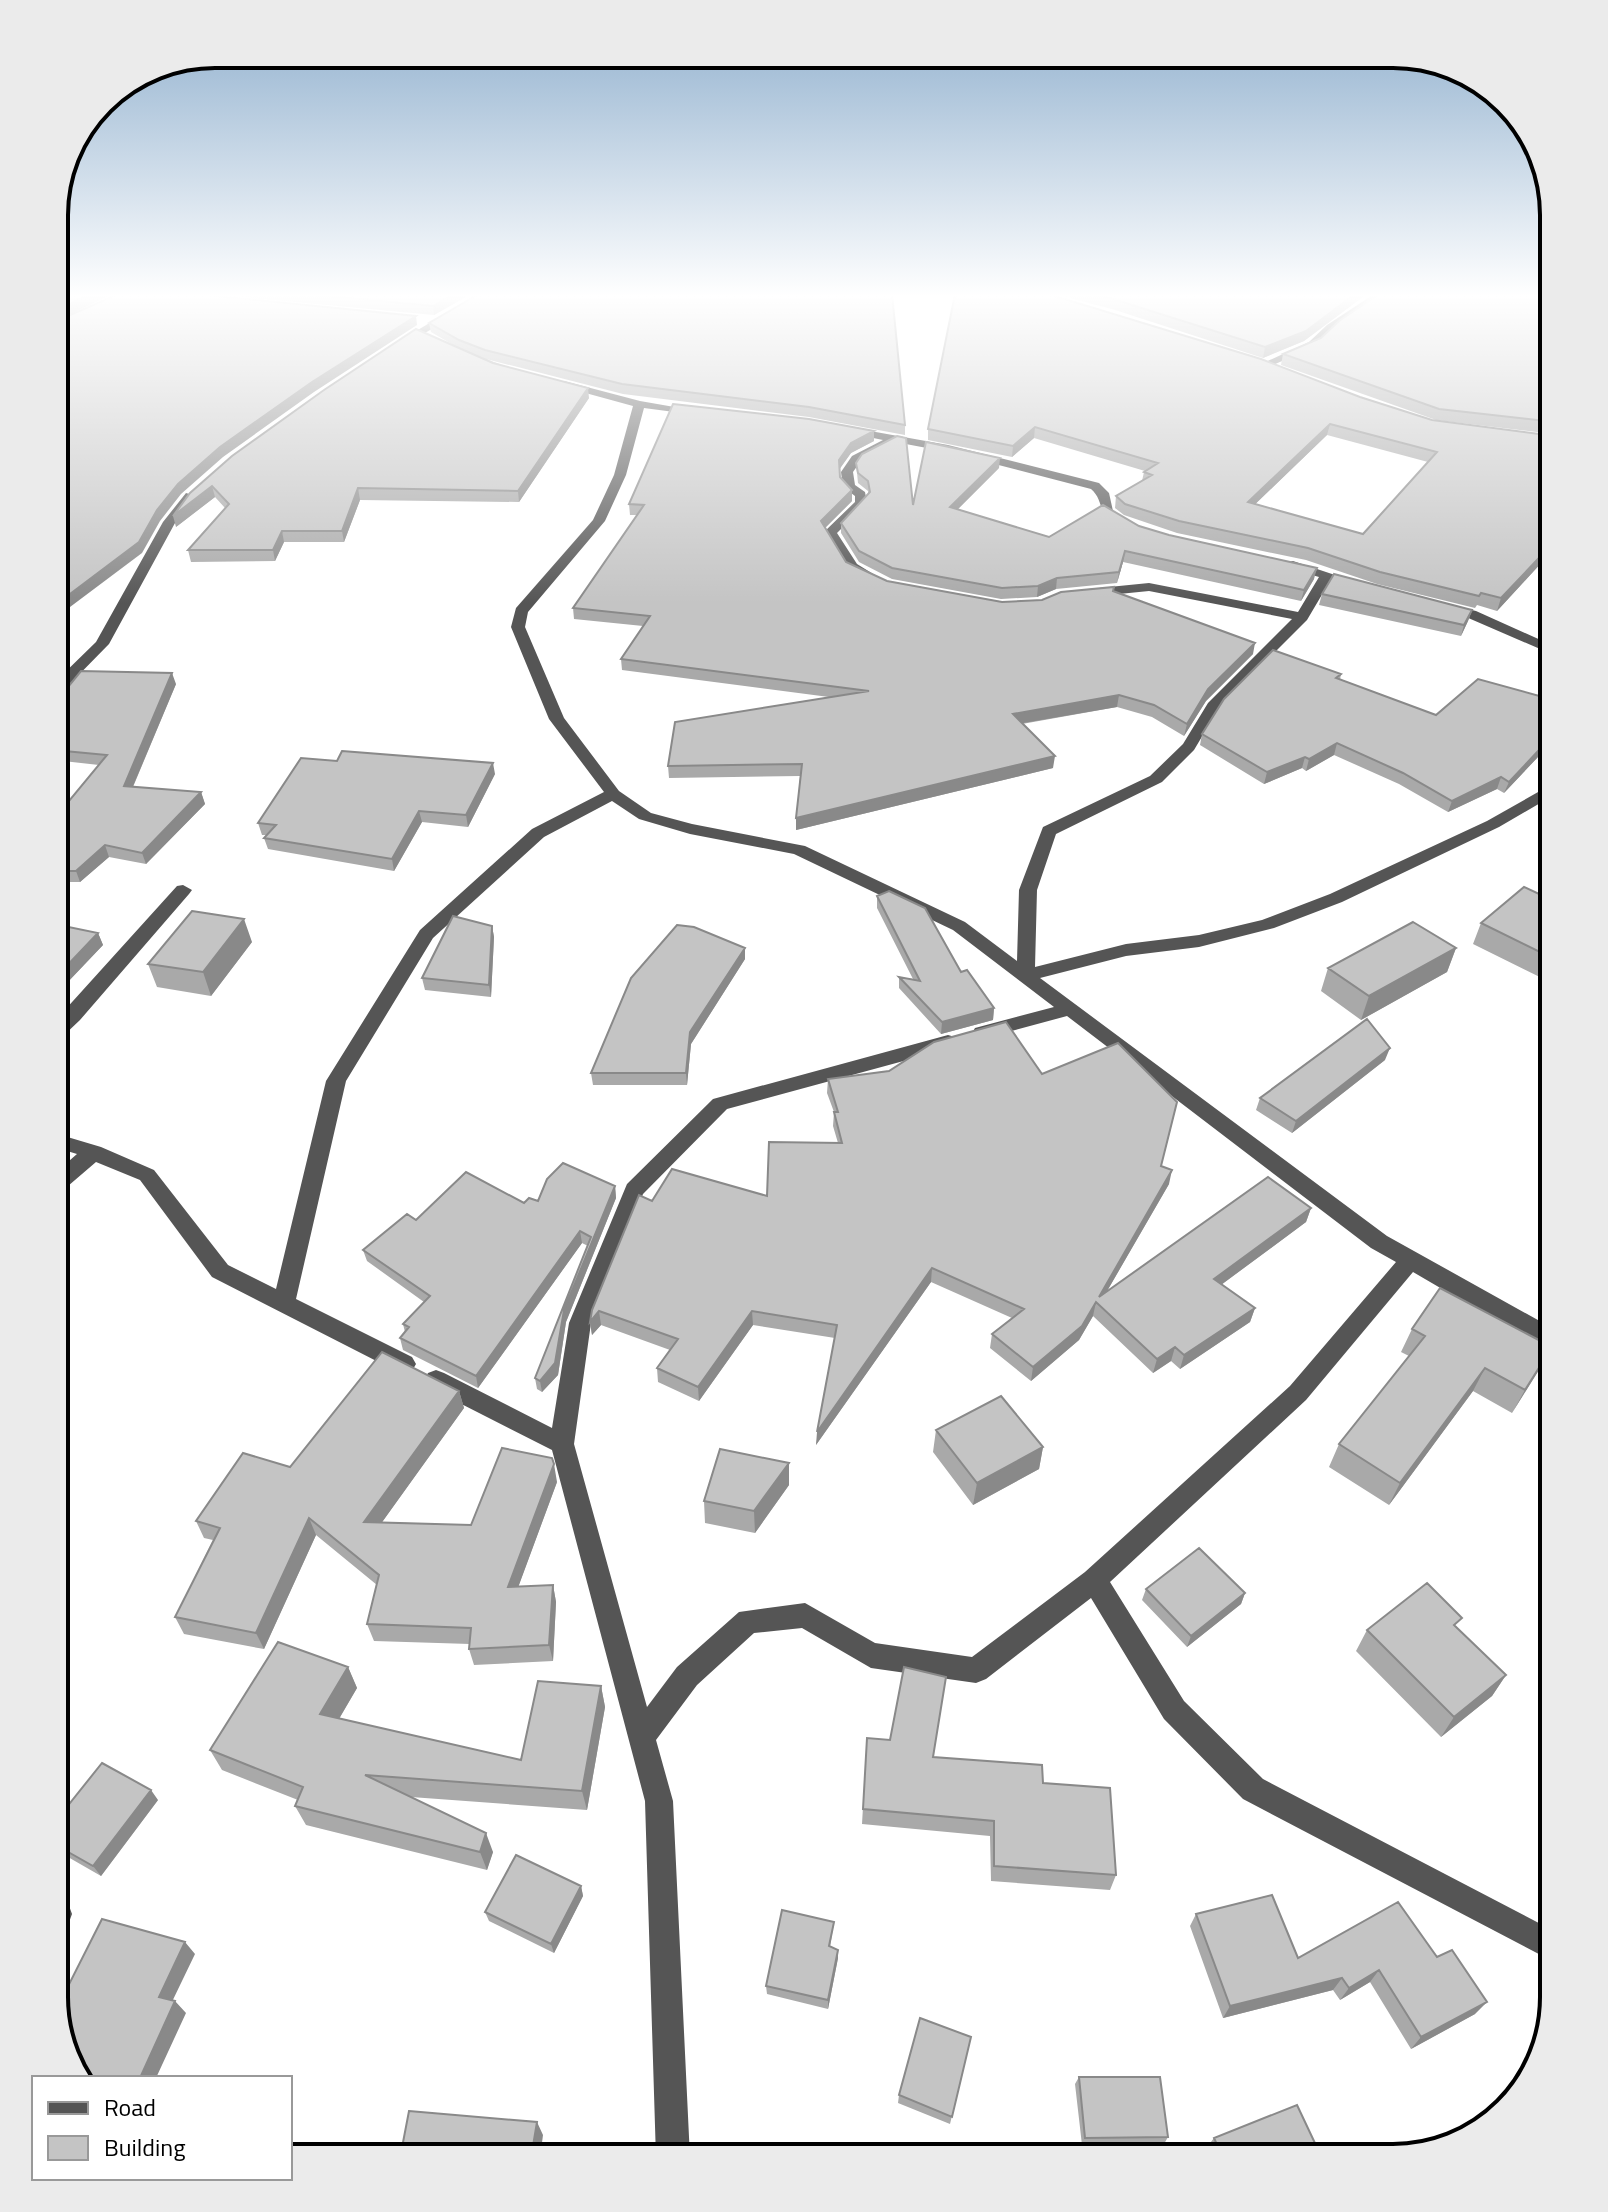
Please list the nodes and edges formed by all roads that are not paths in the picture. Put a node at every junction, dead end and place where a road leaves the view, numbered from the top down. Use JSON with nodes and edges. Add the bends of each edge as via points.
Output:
{"nodes":[{"id":1,"x":614,"y":397,"type":"edge"},
{"id":2,"x":639,"y":404,"type":"junction"},
{"id":3,"x":709,"y":414,"type":"edge"},
{"id":4,"x":837,"y":429,"type":"edge"},
{"id":5,"x":894,"y":439,"type":"junction"},
{"id":6,"x":197,"y":490,"type":"edge"},
{"id":7,"x":1131,"y":525,"type":"edge"},
{"id":8,"x":1286,"y":563,"type":"edge"},
{"id":9,"x":1327,"y":575,"type":"junction"},
{"id":10,"x":887,"y":585,"type":"edge"},
{"id":11,"x":1372,"y":590,"type":"edge"},
{"id":12,"x":1071,"y":595,"type":"edge"},
{"id":13,"x":1429,"y":603,"type":"edge"},
{"id":14,"x":1302,"y":617,"type":"junction"},
{"id":15,"x":1540,"y":645,"type":"edge"},
{"id":16,"x":68,"y":678,"type":"edge"},
{"id":17,"x":613,"y":794,"type":"junction"},
{"id":18,"x":1540,"y":796,"type":"edge"},
{"id":19,"x":183,"y":890,"type":"dead end"},
{"id":20,"x":1026,"y":975,"type":"junction"},
{"id":21,"x":1071,"y":1009,"type":"junction"},
{"id":22,"x":68,"y":1020,"type":"edge"},
{"id":23,"x":68,"y":1144,"type":"edge"},
{"id":24,"x":94,"y":1152,"type":"junction"},
{"id":25,"x":68,"y":1174,"type":"edge"},
{"id":26,"x":1411,"y":1260,"type":"junction"},
{"id":27,"x":284,"y":1303,"type":"junction"},
{"id":28,"x":1540,"y":1333,"type":"edge"},
{"id":29,"x":562,"y":1444,"type":"junction"},
{"id":30,"x":1094,"y":1580,"type":"junction"},
{"id":31,"x":642,"y":1737,"type":"junction"},
{"id":32,"x":1540,"y":1940,"type":"edge"},
{"id":33,"x":672,"y":2144,"type":"edge"}],
"edges":[{"from":1,"to":2,"type":"street"},
{"from":2,"to":3,"type":"street"},
{"from":2,"to":17,"type":"street","via":[[620,475],[599,521],[521,611],[518,627],[557,719]]},
{"from":4,"to":5,"type":"street"},
{"from":5,"to":7,"type":"street","via":[[1095,486],[1103,493],[1108,515]]},
{"from":5,"to":10,"type":"street","via":[[856,459],[847,472],[849,487],[861,495],[861,503],[830,532],[852,567]]},
{"from":6,"to":16,"type":"street","via":[[169,522],[102,644]]},
{"from":8,"to":9,"type":"street"},
{"from":9,"to":11,"type":"street"},
{"from":9,"to":14,"type":"street"},
{"from":12,"to":14,"type":"street","via":[[1149,587]]},
{"from":13,"to":15,"type":"street","via":[[1471,614]]},
{"from":14,"to":20,"type":"street","via":[[1213,706],[1189,747],[1156,779],[1049,831],[1028,890]]},
{"from":17,"to":20,"type":"street","via":[[645,816],[799,850],[834,865],[959,926]]},
{"from":17,"to":27,"type":"street","via":[[538,833],[426,934],[336,1081]]},
{"from":18,"to":20,"type":"street","via":[[1336,898],[1268,924]]},
{"from":19,"to":22,"type":"street"},
{"from":20,"to":21,"type":"street"},
{"from":21,"to":26,"type":"street","via":[[1379,1242]]},
{"from":21,"to":29,"type":"street","via":[[720,1104],[634,1190],[580,1323]]},
{"from":23,"to":24,"type":"street"},
{"from":24,"to":25,"type":"street"},
{"from":24,"to":27,"type":"street","via":[[147,1175],[220,1271]]},
{"from":26,"to":28,"type":"street"},
{"from":26,"to":30,"type":"street","via":[[1298,1393]]},
{"from":27,"to":29,"type":"street"},
{"from":29,"to":31,"type":"street"},
{"from":30,"to":31,"type":"street","via":[[976,1670],[871,1655],[805,1615],[748,1621],[687,1676]]},
{"from":30,"to":32,"type":"street","via":[[1174,1710],[1253,1789]]},
{"from":31,"to":33,"type":"street","via":[[659,1801]]}]}
